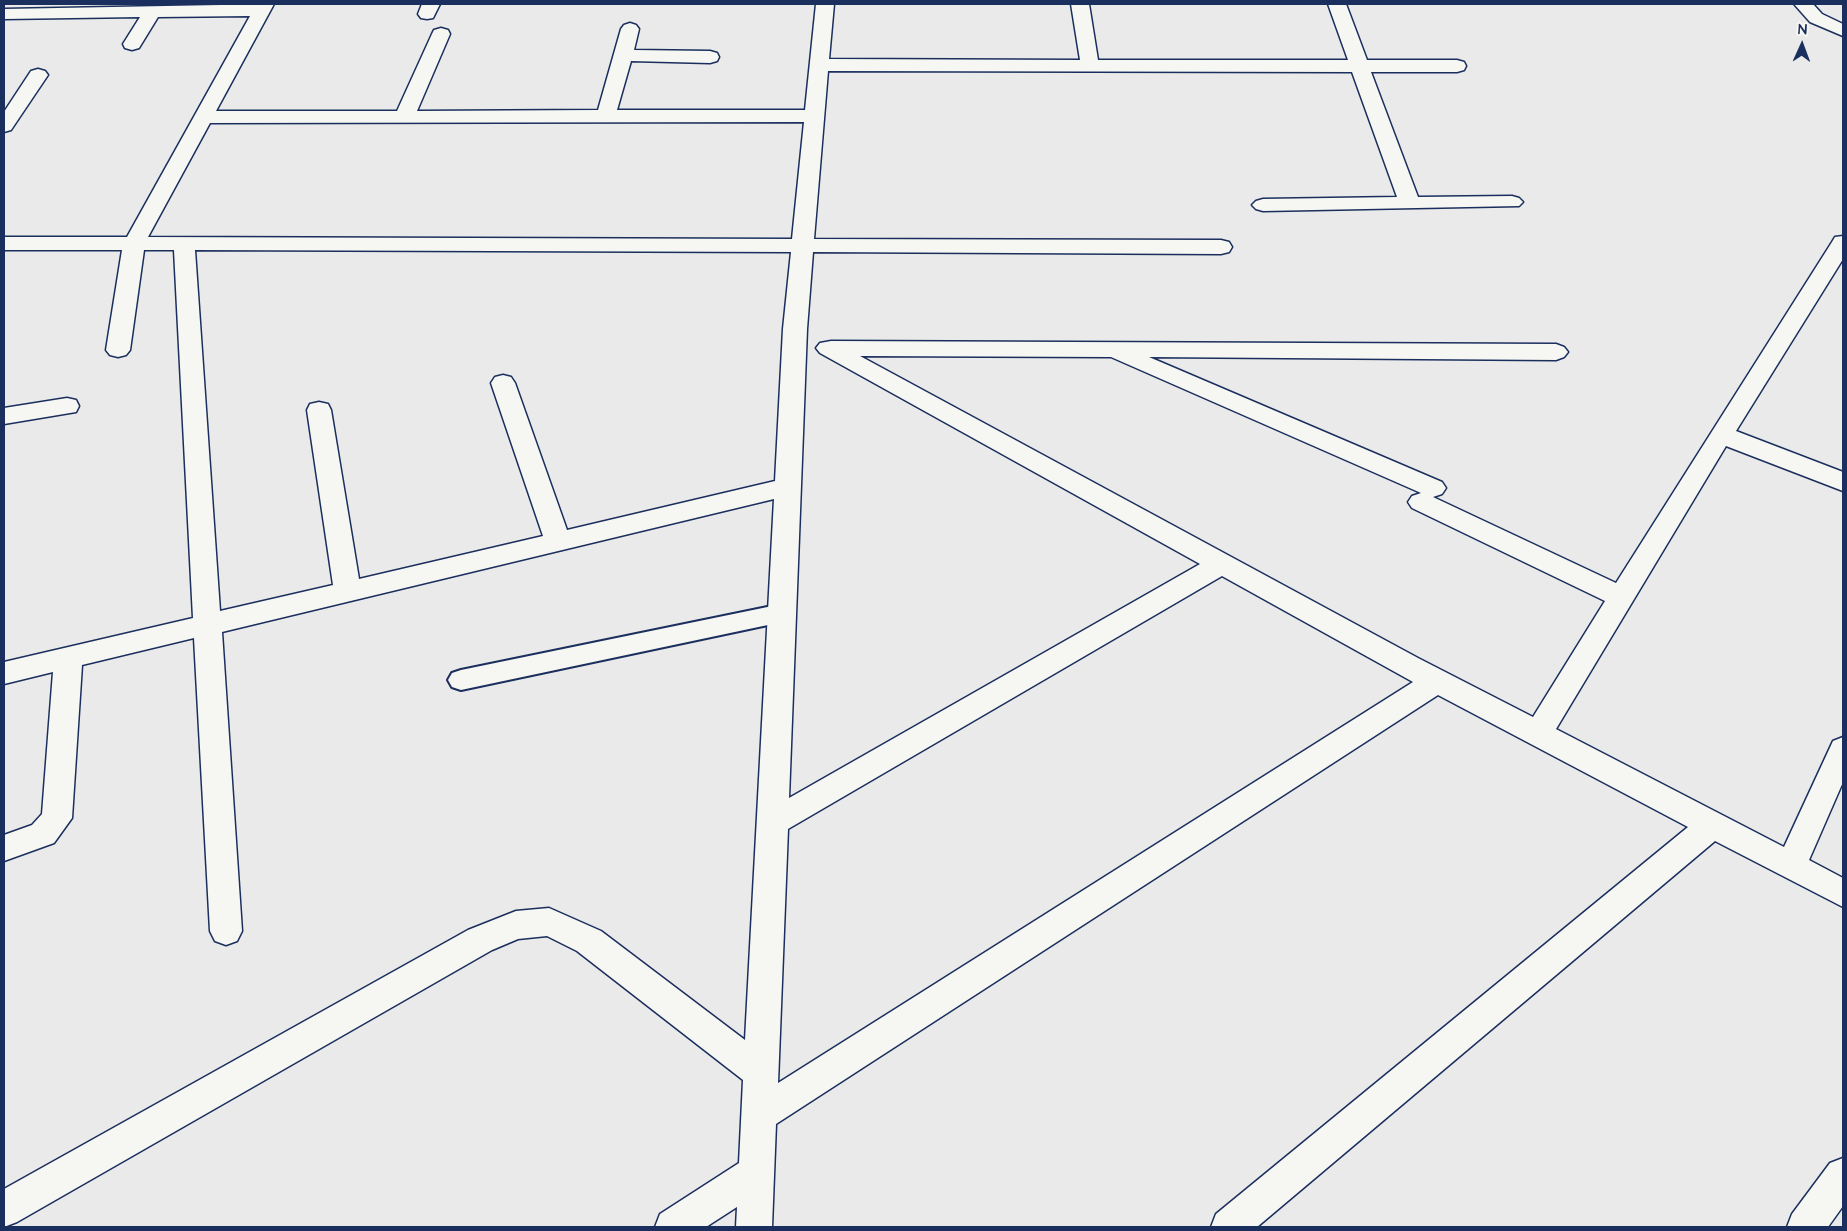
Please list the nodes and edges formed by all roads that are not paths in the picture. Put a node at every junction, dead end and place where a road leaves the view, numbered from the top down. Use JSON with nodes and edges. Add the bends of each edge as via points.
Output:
{"nodes":[{"id":1,"x":825,"y":4,"type":"edge"},
{"id":2,"x":1080,"y":4,"type":"edge"},
{"id":3,"x":1337,"y":4,"type":"edge"},
{"id":4,"x":1803,"y":4,"type":"edge"},
{"id":5,"x":263,"y":7,"type":"edge"},
{"id":6,"x":38,"y":9,"type":"edge"},
{"id":7,"x":152,"y":12,"type":"junction"},
{"id":8,"x":4,"y":14,"type":"edge"},
{"id":9,"x":630,"y":29,"type":"dead end"},
{"id":10,"x":1843,"y":31,"type":"edge"},
{"id":11,"x":441,"y":34,"type":"dead end"},
{"id":12,"x":132,"y":44,"type":"dead end"},
{"id":13,"x":623,"y":56,"type":"junction"},
{"id":14,"x":710,"y":56,"type":"dead end"},
{"id":15,"x":819,"y":66,"type":"junction"},
{"id":16,"x":1090,"y":66,"type":"junction"},
{"id":17,"x":1360,"y":66,"type":"junction"},
{"id":18,"x":1457,"y":66,"type":"dead end"},
{"id":19,"x":38,"y":75,"type":"dead end"},
{"id":20,"x":203,"y":116,"type":"junction"},
{"id":21,"x":405,"y":116,"type":"junction"},
{"id":22,"x":606,"y":116,"type":"junction"},
{"id":23,"x":815,"y":116,"type":"junction"},
{"id":24,"x":4,"y":126,"type":"edge"},
{"id":25,"x":1512,"y":202,"type":"dead end"},
{"id":26,"x":1410,"y":203,"type":"junction"},
{"id":27,"x":1263,"y":205,"type":"dead end"},
{"id":28,"x":1843,"y":242,"type":"edge"},
{"id":29,"x":4,"y":243,"type":"edge"},
{"id":30,"x":134,"y":243,"type":"junction"},
{"id":31,"x":184,"y":243,"type":"junction"},
{"id":32,"x":803,"y":245,"type":"junction"},
{"id":33,"x":1221,"y":247,"type":"dead end"},
{"id":34,"x":794,"y":348,"type":"junction"},
{"id":35,"x":828,"y":348,"type":"junction"},
{"id":36,"x":118,"y":350,"type":"dead end"},
{"id":37,"x":1110,"y":350,"type":"junction"},
{"id":38,"x":1556,"y":352,"type":"dead end"},
{"id":39,"x":503,"y":383,"type":"dead end"},
{"id":40,"x":67,"y":406,"type":"dead end"},
{"id":41,"x":319,"y":410,"type":"dead end"},
{"id":42,"x":4,"y":416,"type":"edge"},
{"id":43,"x":1722,"y":435,"type":"junction"},
{"id":44,"x":1843,"y":482,"type":"edge"},
{"id":45,"x":788,"y":487,"type":"junction"},
{"id":46,"x":558,"y":542,"type":"junction"},
{"id":47,"x":1222,"y":564,"type":"junction"},
{"id":48,"x":348,"y":591,"type":"junction"},
{"id":49,"x":1621,"y":597,"type":"junction"},
{"id":50,"x":782,"y":612,"type":"junction"},
{"id":51,"x":207,"y":625,"type":"junction"},
{"id":52,"x":68,"y":658,"type":"junction"},
{"id":53,"x":4,"y":673,"type":"edge"},
{"id":54,"x":461,"y":680,"type":"dead end"},
{"id":55,"x":1437,"y":681,"type":"junction"},
{"id":56,"x":1538,"y":734,"type":"junction"},
{"id":57,"x":1843,"y":749,"type":"edge"},
{"id":58,"x":772,"y":823,"type":"junction"},
{"id":59,"x":1713,"y":825,"type":"junction"},
{"id":60,"x":4,"y":848,"type":"edge"},
{"id":61,"x":1791,"y":866,"type":"junction"},
{"id":62,"x":1843,"y":893,"type":"edge"},
{"id":63,"x":226,"y":931,"type":"dead end"},
{"id":64,"x":760,"y":1072,"type":"junction"},
{"id":65,"x":758,"y":1116,"type":"junction"},
{"id":66,"x":755,"y":1174,"type":"junction"},
{"id":67,"x":1843,"y":1176,"type":"edge"},
{"id":68,"x":4,"y":1209,"type":"edge"},
{"id":69,"x":673,"y":1227,"type":"edge"},
{"id":70,"x":754,"y":1227,"type":"edge"},
{"id":71,"x":1229,"y":1227,"type":"edge"},
{"id":72,"x":1805,"y":1227,"type":"edge"}],
"edges":[{"from":1,"to":15,"type":"street"},
{"from":2,"to":16,"type":"street"},
{"from":3,"to":17,"type":"street"},
{"from":4,"to":10,"type":"street","via":[[1816,18]]},
{"from":5,"to":7,"type":"street"},
{"from":5,"to":20,"type":"street"},
{"from":6,"to":7,"type":"street"},
{"from":6,"to":8,"type":"street"},
{"from":7,"to":12,"type":"street"},
{"from":9,"to":13,"type":"street"},
{"from":11,"to":21,"type":"street"},
{"from":13,"to":14,"type":"street"},
{"from":13,"to":22,"type":"street"},
{"from":15,"to":16,"type":"street"},
{"from":15,"to":23,"type":"street"},
{"from":16,"to":17,"type":"street"},
{"from":17,"to":18,"type":"street"},
{"from":17,"to":26,"type":"street"},
{"from":19,"to":24,"type":"street"},
{"from":20,"to":21,"type":"street"},
{"from":20,"to":30,"type":"street"},
{"from":21,"to":22,"type":"street"},
{"from":22,"to":23,"type":"street"},
{"from":23,"to":32,"type":"street"},
{"from":25,"to":26,"type":"street"},
{"from":26,"to":27,"type":"street"},
{"from":28,"to":43,"type":"street"},
{"from":29,"to":30,"type":"street"},
{"from":30,"to":31,"type":"street"},
{"from":30,"to":36,"type":"street"},
{"from":31,"to":32,"type":"street"},
{"from":31,"to":51,"type":"street"},
{"from":32,"to":33,"type":"street"},
{"from":32,"to":34,"type":"street"},
{"from":34,"to":35,"type":"street"},
{"from":34,"to":45,"type":"street"},
{"from":35,"to":37,"type":"street"},
{"from":35,"to":47,"type":"street"},
{"from":37,"to":38,"type":"street"},
{"from":37,"to":49,"type":"street","via":[[1427,495]]},
{"from":39,"to":46,"type":"street"},
{"from":40,"to":42,"type":"street"},
{"from":41,"to":48,"type":"street"},
{"from":43,"to":44,"type":"street"},
{"from":43,"to":49,"type":"street"},
{"from":45,"to":46,"type":"street"},
{"from":45,"to":50,"type":"street"},
{"from":46,"to":48,"type":"street"},
{"from":47,"to":55,"type":"street"},
{"from":47,"to":58,"type":"street"},
{"from":48,"to":51,"type":"street"},
{"from":49,"to":56,"type":"street"},
{"from":50,"to":54,"type":"lane"},
{"from":50,"to":58,"type":"street"},
{"from":51,"to":52,"type":"street"},
{"from":51,"to":63,"type":"street"},
{"from":52,"to":53,"type":"street"},
{"from":52,"to":60,"type":"street","via":[[57,818],[43,834]]},
{"from":55,"to":56,"type":"street"},
{"from":55,"to":65,"type":"street"},
{"from":56,"to":59,"type":"street"},
{"from":57,"to":61,"type":"street"},
{"from":58,"to":64,"type":"street"},
{"from":59,"to":61,"type":"street"},
{"from":59,"to":71,"type":"street"},
{"from":61,"to":62,"type":"street"},
{"from":64,"to":65,"type":"street"},
{"from":64,"to":68,"type":"street","via":[[589,941],[549,922],[516,925],[480,940]]},
{"from":65,"to":66,"type":"street"},
{"from":66,"to":69,"type":"street"},
{"from":66,"to":70,"type":"street"},
{"from":67,"to":72,"type":"street"}]}
